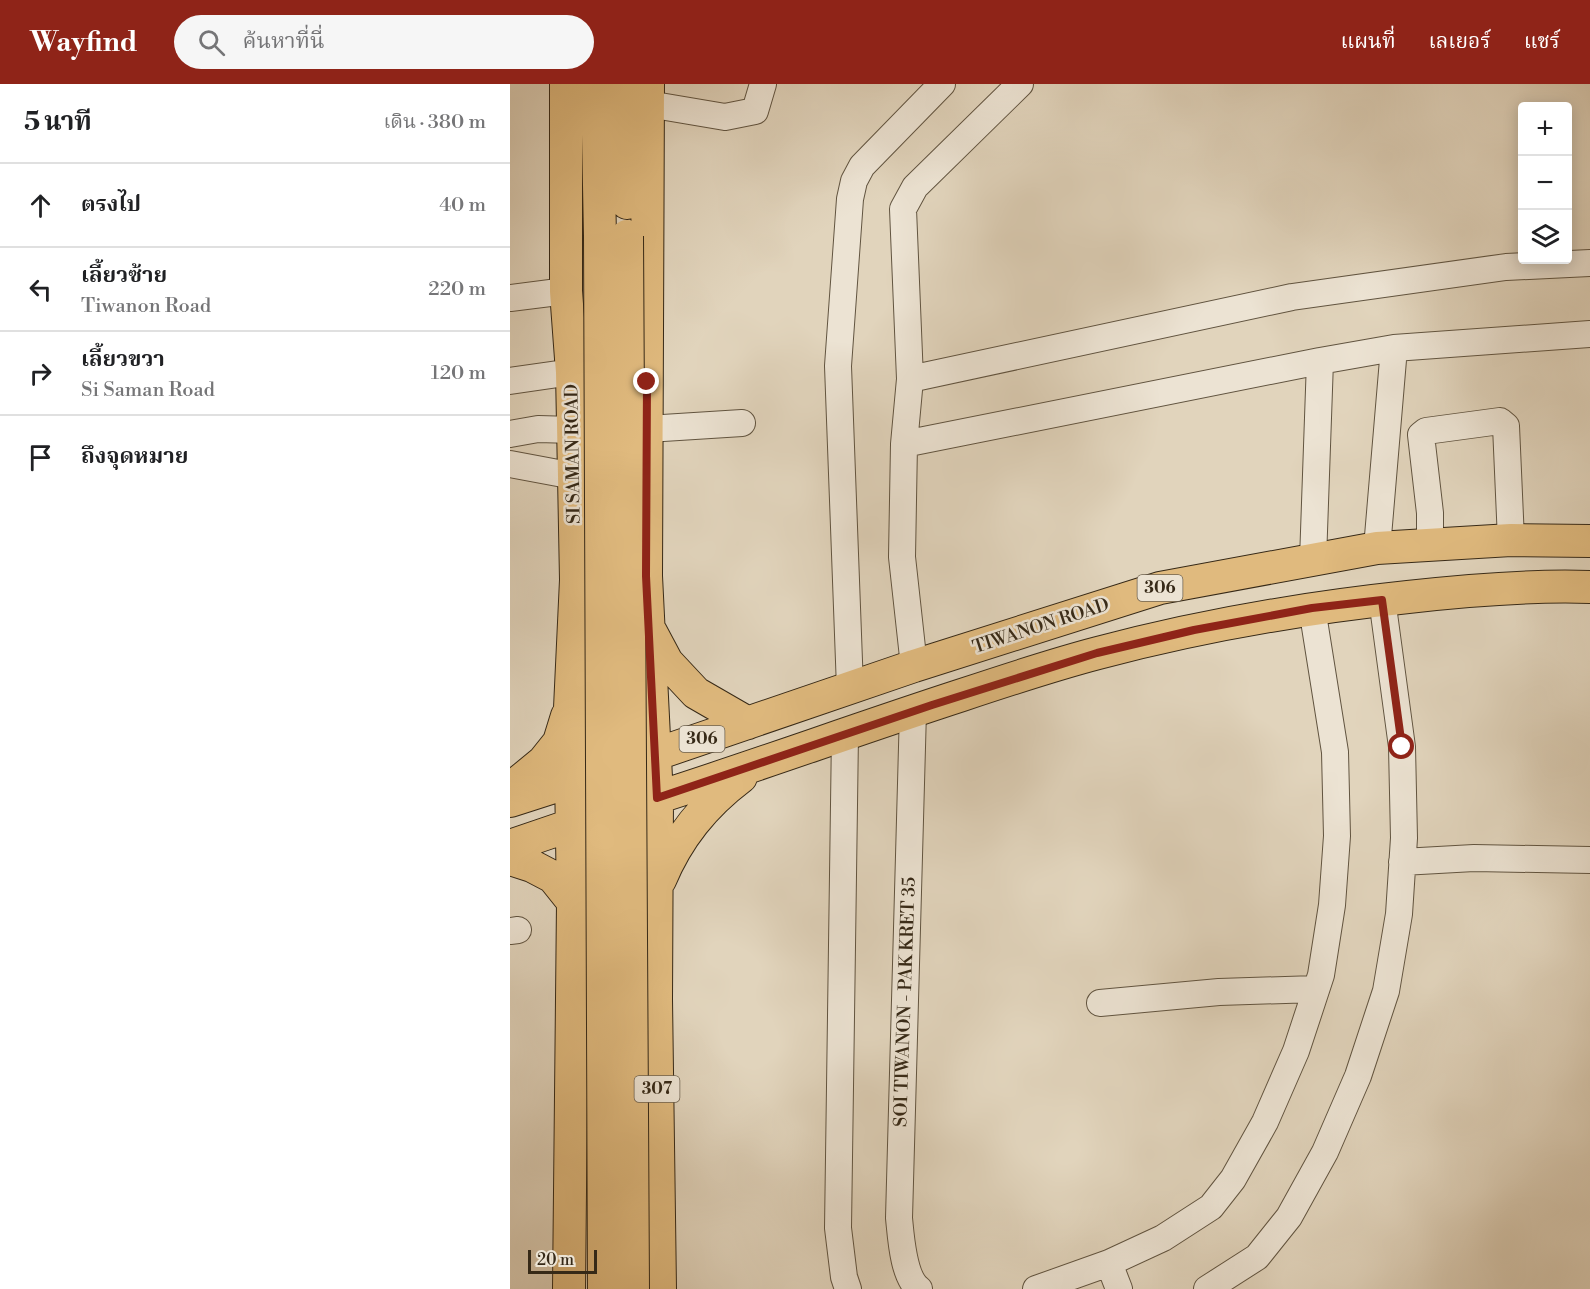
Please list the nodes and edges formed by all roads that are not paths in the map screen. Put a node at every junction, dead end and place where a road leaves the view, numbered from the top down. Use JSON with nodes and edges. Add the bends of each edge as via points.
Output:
{"nodes":[{"id":1,"x":566,"y":84,"type":"edge"},
{"id":2,"x":597,"y":84,"type":"edge"},
{"id":3,"x":624,"y":84,"type":"edge"},
{"id":4,"x":763,"y":84,"type":"edge"},
{"id":5,"x":942,"y":84,"type":"edge"},
{"id":6,"x":1020,"y":84,"type":"edge"},
{"id":7,"x":648,"y":94,"type":"edge"},
{"id":8,"x":614,"y":236,"type":"junction"},
{"id":9,"x":1590,"y":263,"type":"edge"},
{"id":10,"x":566,"y":291,"type":"junction"},
{"id":11,"x":510,"y":298,"type":"edge"},
{"id":12,"x":1590,"y":334,"type":"edge"},
{"id":13,"x":1394,"y":348,"type":"junction"},
{"id":14,"x":1320,"y":361,"type":"junction"},
{"id":15,"x":572,"y":372,"type":"junction"},
{"id":16,"x":910,"y":379,"type":"junction"},
{"id":17,"x":510,"y":381,"type":"edge"},
{"id":18,"x":742,"y":423,"type":"dead end"},
{"id":19,"x":573,"y":429,"type":"junction"},
{"id":20,"x":647,"y":429,"type":"junction"},
{"id":21,"x":510,"y":434,"type":"edge"},
{"id":22,"x":904,"y":444,"type":"junction"},
{"id":23,"x":510,"y":464,"type":"edge"},
{"id":24,"x":574,"y":476,"type":"junction"},
{"id":25,"x":1511,"y":540,"type":"junction"},
{"id":26,"x":1590,"y":541,"type":"edge"},
{"id":27,"x":1430,"y":546,"type":"junction"},
{"id":28,"x":1377,"y":548,"type":"junction"},
{"id":29,"x":1313,"y":560,"type":"junction"},
{"id":30,"x":646,"y":576,"type":"junction"},
{"id":31,"x":576,"y":580,"type":"junction"},
{"id":32,"x":1590,"y":587,"type":"edge"},
{"id":33,"x":1382,"y":600,"type":"junction"},
{"id":34,"x":1312,"y":608,"type":"junction"},
{"id":35,"x":648,"y":626,"type":"junction"},
{"id":36,"x":914,"y":666,"type":"junction"},
{"id":37,"x":850,"y":688,"type":"junction"},
{"id":38,"x":570,"y":708,"type":"junction"},
{"id":39,"x":913,"y":711,"type":"junction"},
{"id":40,"x":748,"y":723,"type":"junction"},
{"id":41,"x":845,"y":734,"type":"junction"},
{"id":42,"x":655,"y":755,"type":"junction"},
{"id":43,"x":757,"y":764,"type":"junction"},
{"id":44,"x":571,"y":782,"type":"junction"},
{"id":45,"x":510,"y":789,"type":"edge"},
{"id":46,"x":657,"y":798,"type":"junction"},
{"id":47,"x":510,"y":801,"type":"edge"},
{"id":48,"x":573,"y":825,"type":"junction"},
{"id":49,"x":510,"y":846,"type":"edge"},
{"id":50,"x":510,"y":859,"type":"edge"},
{"id":51,"x":1590,"y":860,"type":"edge"},
{"id":52,"x":1402,"y":862,"type":"junction"},
{"id":53,"x":656,"y":889,"type":"junction"},
{"id":54,"x":573,"y":902,"type":"junction"},
{"id":55,"x":1316,"y":989,"type":"junction"},
{"id":56,"x":571,"y":998,"type":"junction"},
{"id":57,"x":656,"y":999,"type":"junction"},
{"id":58,"x":1100,"y":1003,"type":"dead end"},
{"id":59,"x":1109,"y":1263,"type":"junction"},
{"id":60,"x":569,"y":1289,"type":"edge"},
{"id":61,"x":604,"y":1289,"type":"edge"},
{"id":62,"x":633,"y":1289,"type":"edge"},
{"id":63,"x":660,"y":1289,"type":"edge"},
{"id":64,"x":848,"y":1289,"type":"edge"},
{"id":65,"x":919,"y":1289,"type":"edge"},
{"id":66,"x":1036,"y":1289,"type":"edge"},
{"id":67,"x":1119,"y":1289,"type":"edge"},
{"id":68,"x":1207,"y":1289,"type":"edge"}],
"edges":[{"from":1,"to":10,"type":"main road","name":"SI SAMAN ROAD"},
{"from":2,"to":8,"type":"main road"},
{"from":3,"to":8,"type":"main road"},
{"from":4,"to":7,"type":"street","via":[[755,111],[725,117]]},
{"from":5,"to":37,"type":"street","via":[[862,166],[850,199],[838,366]]},
{"from":6,"to":16,"type":"street","via":[[915,186],[903,209]]},
{"from":7,"to":20,"type":"main road"},
{"from":8,"to":61,"type":"main road","bridge":true},
{"from":8,"to":62,"type":"main road","bridge":true},
{"from":9,"to":16,"type":"street","via":[[1506,267],[1292,297]]},
{"from":10,"to":11,"type":"street"},
{"from":10,"to":15,"type":"main road","name":"SI SAMAN ROAD"},
{"from":12,"to":13,"type":"street"},
{"from":13,"to":14,"type":"street"},
{"from":13,"to":28,"type":"street"},
{"from":14,"to":22,"type":"street"},
{"from":14,"to":29,"type":"street"},
{"from":15,"to":17,"type":"street"},
{"from":15,"to":19,"type":"main road","name":"SI SAMAN ROAD"},
{"from":16,"to":22,"type":"street"},
{"from":18,"to":20,"type":"street"},
{"from":19,"to":21,"type":"street"},
{"from":19,"to":24,"type":"main road","name":"SI SAMAN ROAD"},
{"from":20,"to":30,"type":"main road"},
{"from":22,"to":36,"type":"street","via":[[902,557]]},
{"from":23,"to":24,"type":"street"},
{"from":24,"to":31,"type":"main road","name":"SI SAMAN ROAD"},
{"from":25,"to":26,"type":"main road","name":"TIWANON ROAD","number":"306"},
{"from":25,"to":27,"type":"main road","name":"TIWANON ROAD","number":"306"},
{"from":25,"to":27,"type":"street","via":[[1506,426],[1500,421],[1426,431],[1421,435]]},
{"from":27,"to":28,"type":"main road","name":"TIWANON ROAD","number":"306"},
{"from":28,"to":29,"type":"main road","name":"TIWANON ROAD","number":"306"},
{"from":29,"to":36,"type":"main road","name":"TIWANON ROAD","number":"306","via":[[1160,588]]},
{"from":30,"to":31,"type":"main road","via":[[636,592],[616,605],[603,603]]},
{"from":30,"to":35,"type":"main road"},
{"from":31,"to":38,"type":"main road","name":"SI SAMAN ROAD"},
{"from":32,"to":33,"type":"main road","number":"306","via":[[1463,591]]},
{"from":33,"to":34,"type":"main road","number":"306"},
{"from":33,"to":52,"type":"street","via":[[1402,747]]},
{"from":34,"to":39,"type":"main road","number":"306","via":[[1097,653]]},
{"from":34,"to":55,"type":"street","via":[[1335,752],[1337,836],[1332,905]]},
{"from":35,"to":40,"type":"main road","via":[[667,662],[696,693]]},
{"from":35,"to":42,"type":"main road"},
{"from":36,"to":37,"type":"main road","name":"TIWANON ROAD","number":"306"},
{"from":37,"to":40,"type":"main road","name":"TIWANON ROAD","number":"306"},
{"from":38,"to":44,"type":"main road","name":"SI SAMAN ROAD"},
{"from":38,"to":45,"type":"main road","via":[[559,742],[543,762]]},
{"from":39,"to":41,"type":"main road","number":"306"},
{"from":39,"to":65,"type":"street","name":"SOI TIWANON - PAK KRET 35","via":[[899,1218],[903,1256],[913,1284]]},
{"from":40,"to":42,"type":"main road","name":"TIWANON ROAD","number":"306"},
{"from":41,"to":43,"type":"main road","number":"306"},
{"from":41,"to":64,"type":"street","via":[[838,1228]]},
{"from":42,"to":44,"type":"main road","name":"TIWANON ROAD","number":"306"},
{"from":42,"to":46,"type":"main road"},
{"from":43,"to":46,"type":"main road","number":"306"},
{"from":43,"to":53,"type":"main road","via":[[698,815],[669,857]]},
{"from":44,"to":47,"type":"main road","name":"TIWANON ROAD","number":"306"},
{"from":44,"to":48,"type":"main road","name":"SI SAMAN ROAD"},
{"from":46,"to":48,"type":"main road","number":"306"},
{"from":46,"to":53,"type":"main road","number":"307"},
{"from":48,"to":49,"type":"main road","number":"306"},
{"from":48,"to":54,"type":"main road","name":"SI SAMAN ROAD"},
{"from":50,"to":54,"type":"main road","via":[[553,877]]},
{"from":51,"to":52,"type":"street","via":[[1474,858]]},
{"from":52,"to":68,"type":"street","via":[[1399,914],[1386,991],[1358,1076],[1325,1152],[1289,1217],[1257,1257]]},
{"from":53,"to":57,"type":"main road","number":"307"},
{"from":54,"to":56,"type":"main road","name":"SI SAMAN ROAD"},
{"from":55,"to":58,"type":"street","via":[[1219,992]]},
{"from":55,"to":59,"type":"street","via":[[1296,1052],[1265,1122],[1233,1179],[1211,1207],[1163,1238]]},
{"from":56,"to":57,"type":"main road","via":[[591,975],[612,966],[636,980]]},
{"from":56,"to":60,"type":"main road","name":"SI SAMAN ROAD"},
{"from":57,"to":63,"type":"main road","number":"307"},
{"from":59,"to":66,"type":"street"},
{"from":59,"to":67,"type":"street"}]}
